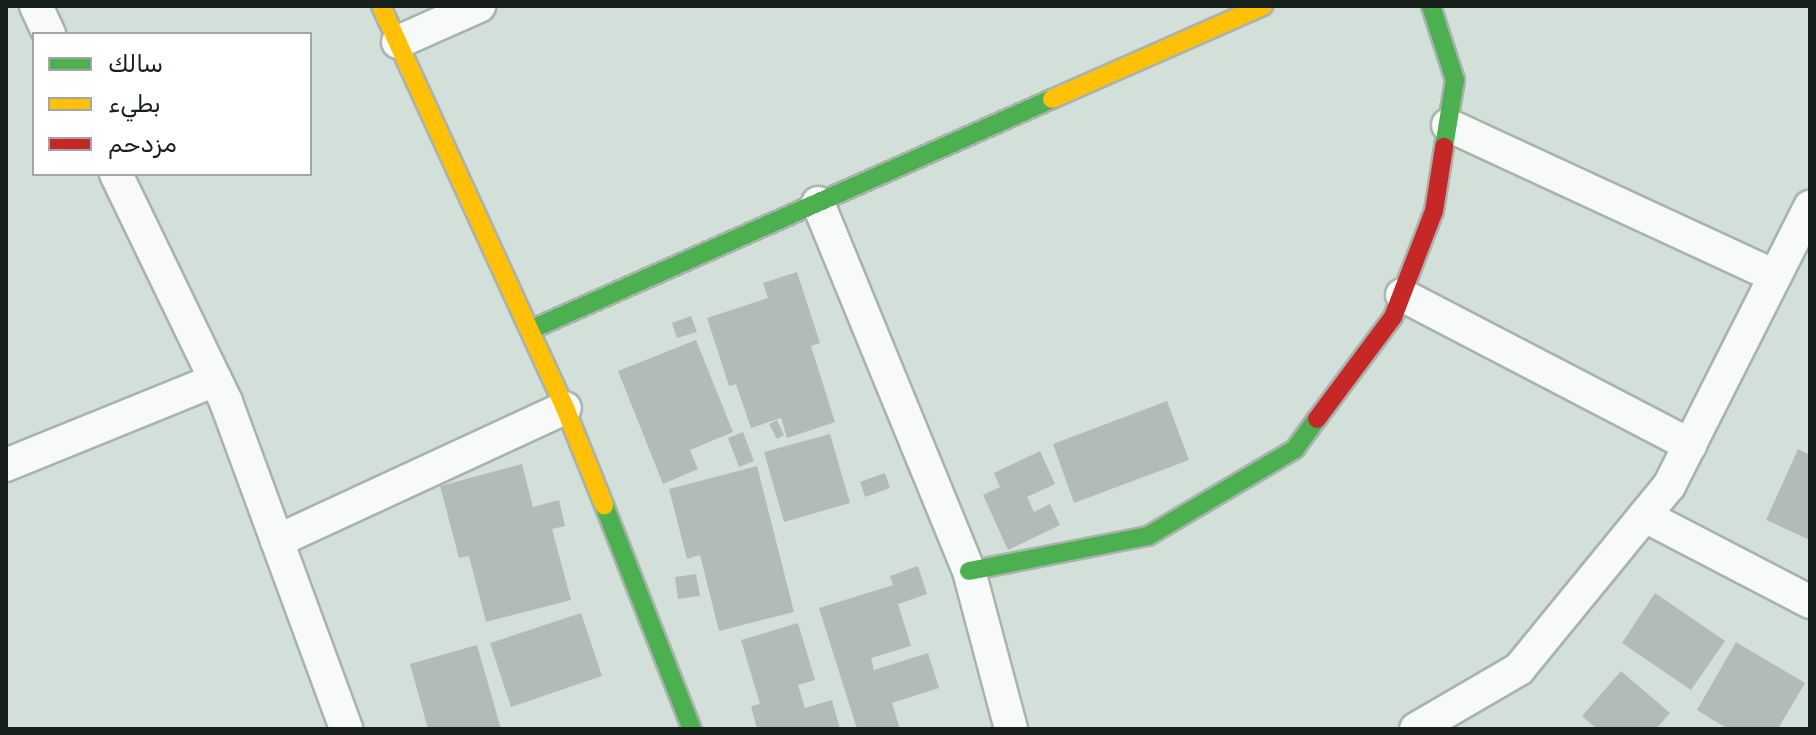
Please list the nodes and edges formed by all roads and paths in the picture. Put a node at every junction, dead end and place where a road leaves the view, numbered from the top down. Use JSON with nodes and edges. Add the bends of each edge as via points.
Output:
{"nodes":[{"id":1,"x":36,"y":6,"type":"edge"},
{"id":2,"x":381,"y":6,"type":"edge"},
{"id":3,"x":479,"y":6,"type":"edge"},
{"id":4,"x":1431,"y":6,"type":"edge"},
{"id":5,"x":1252,"y":8,"type":"edge"},
{"id":6,"x":48,"y":32,"type":"edge"},
{"id":7,"x":398,"y":42,"type":"junction"},
{"id":8,"x":1448,"y":125,"type":"junction"},
{"id":9,"x":117,"y":176,"type":"edge"},
{"id":10,"x":818,"y":203,"type":"junction"},
{"id":11,"x":1806,"y":223,"type":"edge"},
{"id":12,"x":1775,"y":276,"type":"junction"},
{"id":13,"x":1402,"y":295,"type":"junction"},
{"id":14,"x":530,"y":330,"type":"junction"},
{"id":15,"x":215,"y":380,"type":"junction"},
{"id":16,"x":565,"y":408,"type":"junction"},
{"id":17,"x":1690,"y":445,"type":"junction"},
{"id":18,"x":6,"y":465,"type":"edge"},
{"id":19,"x":1645,"y":516,"type":"junction"},
{"id":20,"x":277,"y":541,"type":"junction"},
{"id":21,"x":969,"y":571,"type":"junction"},
{"id":22,"x":1810,"y":602,"type":"edge"},
{"id":23,"x":346,"y":729,"type":"edge"},
{"id":24,"x":692,"y":729,"type":"edge"},
{"id":25,"x":1011,"y":729,"type":"edge"},
{"id":26,"x":1416,"y":729,"type":"edge"}],
"edges":[{"from":1,"to":6,"type":"street"},
{"from":2,"to":7,"type":"street"},
{"from":3,"to":7,"type":"street"},
{"from":4,"to":8,"type":"street","via":[[1455,80]]},
{"from":5,"to":10,"type":"street"},
{"from":7,"to":14,"type":"street"},
{"from":8,"to":12,"type":"street"},
{"from":8,"to":13,"type":"street","via":[[1434,211]]},
{"from":9,"to":15,"type":"street"},
{"from":10,"to":14,"type":"street"},
{"from":10,"to":21,"type":"street"},
{"from":11,"to":12,"type":"street"},
{"from":12,"to":17,"type":"street"},
{"from":13,"to":17,"type":"street"},
{"from":13,"to":21,"type":"street","via":[[1393,317],[1295,449],[1148,536]]},
{"from":14,"to":16,"type":"street"},
{"from":15,"to":18,"type":"street"},
{"from":15,"to":20,"type":"street"},
{"from":16,"to":20,"type":"street"},
{"from":16,"to":24,"type":"street"},
{"from":17,"to":19,"type":"street","via":[[1669,486]]},
{"from":19,"to":22,"type":"street"},
{"from":19,"to":26,"type":"street","via":[[1519,669]]},
{"from":20,"to":23,"type":"street"},
{"from":21,"to":25,"type":"street"}]}
